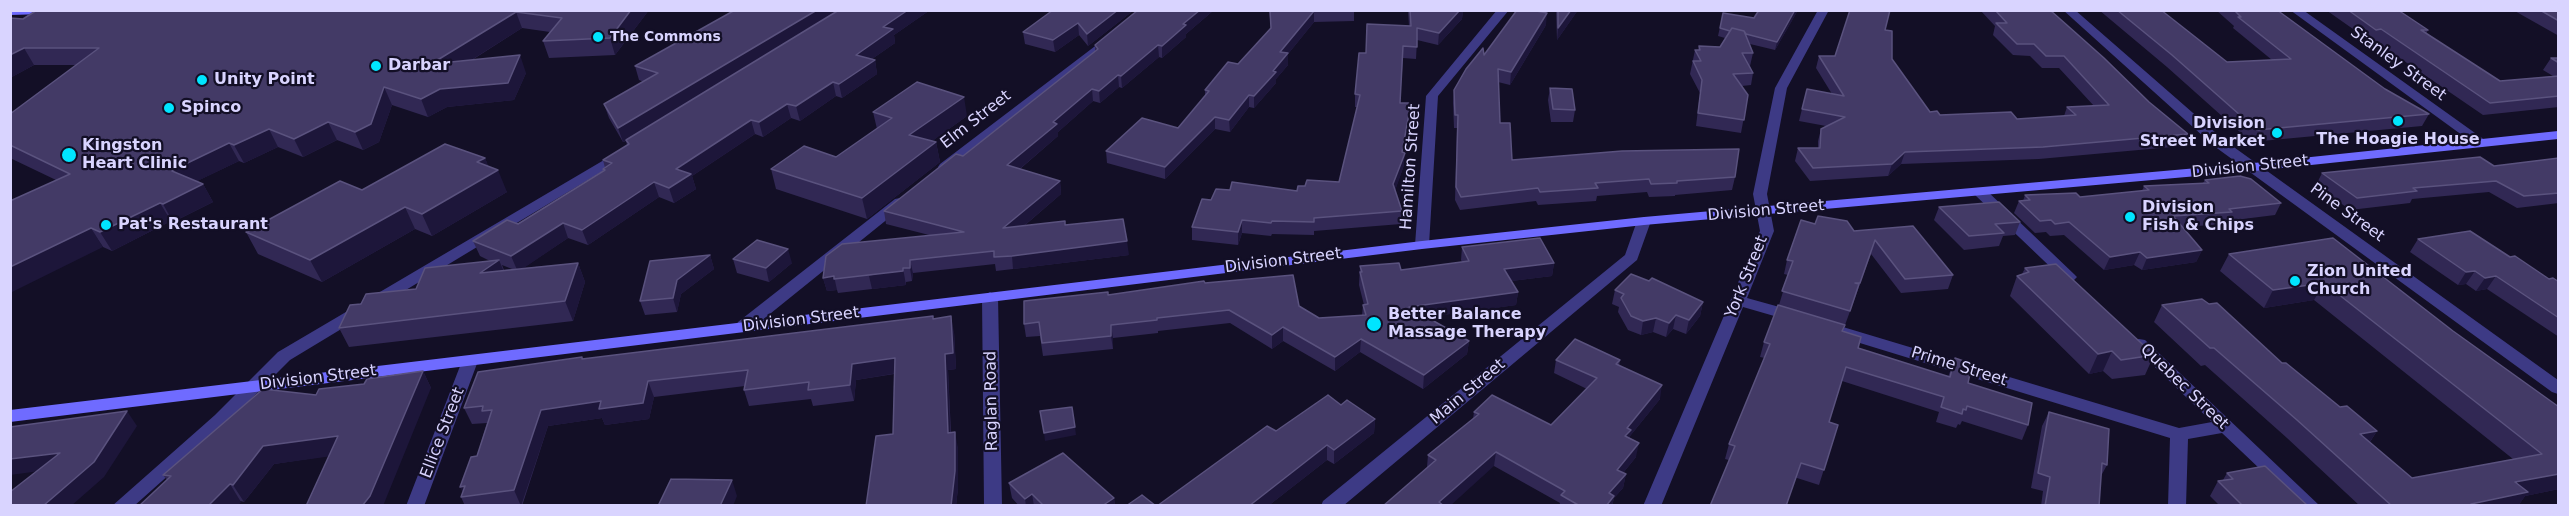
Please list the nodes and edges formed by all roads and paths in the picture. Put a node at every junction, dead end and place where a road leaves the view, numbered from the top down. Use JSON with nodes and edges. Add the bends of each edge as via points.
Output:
{"nodes":[{"id":1,"x":80,"y":10,"type":"edge"},
{"id":2,"x":1504,"y":10,"type":"edge"},
{"id":3,"x":1824,"y":10,"type":"edge"},
{"id":4,"x":2068,"y":10,"type":"edge"},
{"id":5,"x":2295,"y":10,"type":"edge"},
{"id":6,"x":49,"y":11,"type":"edge"},
{"id":7,"x":10,"y":12,"type":"edge"},
{"id":8,"x":26,"y":23,"type":"edge"},
{"id":9,"x":1118,"y":32,"type":"edge"},
{"id":10,"x":2559,"y":135,"type":"edge"},
{"id":11,"x":2482,"y":143,"type":"junction"},
{"id":12,"x":630,"y":148,"type":"edge"},
{"id":13,"x":2254,"y":167,"type":"junction"},
{"id":14,"x":933,"y":177,"type":"edge"},
{"id":15,"x":914,"y":192,"type":"edge"},
{"id":16,"x":1980,"y":192,"type":"junction"},
{"id":17,"x":1763,"y":212,"type":"junction"},
{"id":18,"x":1644,"y":221,"type":"junction"},
{"id":19,"x":1422,"y":245,"type":"junction"},
{"id":20,"x":2082,"y":290,"type":"edge"},
{"id":21,"x":990,"y":297,"type":"junction"},
{"id":22,"x":1738,"y":300,"type":"junction"},
{"id":23,"x":1806,"y":320,"type":"edge"},
{"id":24,"x":744,"y":326,"type":"junction"},
{"id":25,"x":1828,"y":327,"type":"edge"},
{"id":26,"x":2124,"y":330,"type":"edge"},
{"id":27,"x":470,"y":361,"type":"junction"},
{"id":28,"x":253,"y":386,"type":"junction"},
{"id":29,"x":2559,"y":388,"type":"edge"},
{"id":30,"x":10,"y":416,"type":"edge"},
{"id":31,"x":2225,"y":426,"type":"junction"},
{"id":32,"x":2179,"y":434,"type":"junction"},
{"id":33,"x":122,"y":506,"type":"edge"},
{"id":34,"x":415,"y":506,"type":"edge"},
{"id":35,"x":993,"y":506,"type":"edge"},
{"id":36,"x":1330,"y":506,"type":"edge"},
{"id":37,"x":1652,"y":506,"type":"edge"},
{"id":38,"x":2177,"y":506,"type":"edge"},
{"id":39,"x":2311,"y":506,"type":"edge"}],
"edges":[{"from":1,"to":6,"type":"main road"},
{"from":2,"to":19,"type":"street","name":"Hamilton Street","via":[[1432,96]]},
{"from":3,"to":17,"type":"street","name":"York Street","via":[[1781,88],[1760,194]]},
{"from":4,"to":13,"type":"street","name":"Pine Street","via":[[2219,143]]},
{"from":5,"to":11,"type":"street","name":"Stanley Street"},
{"from":6,"to":7,"type":"main road"},
{"from":6,"to":8,"type":"street"},
{"from":9,"to":14,"type":"street","name":"Elm Street"},
{"from":10,"to":11,"type":"main road","name":"Division Street"},
{"from":11,"to":13,"type":"main road","name":"Division Street"},
{"from":12,"to":28,"type":"street","via":[[284,356]]},
{"from":13,"to":16,"type":"main road","name":"Division Street"},
{"from":13,"to":29,"type":"street","name":"Pine Street"},
{"from":15,"to":24,"type":"street"},
{"from":16,"to":17,"type":"main road","name":"Division Street"},
{"from":16,"to":20,"type":"street"},
{"from":17,"to":18,"type":"main road","name":"Division Street"},
{"from":17,"to":22,"type":"street","name":"York Street","via":[[1767,231]]},
{"from":18,"to":19,"type":"main road","name":"Division Street"},
{"from":18,"to":36,"type":"street","name":"Main Street","via":[[1632,256]]},
{"from":19,"to":21,"type":"main road","name":"Division Street"},
{"from":21,"to":24,"type":"main road","name":"Division Street"},
{"from":21,"to":35,"type":"street","name":"Raglan Road"},
{"from":22,"to":23,"type":"street"},
{"from":22,"to":37,"type":"street","name":"York Street"},
{"from":24,"to":27,"type":"main road","name":"Division Street"},
{"from":25,"to":32,"type":"street","name":"Prime Street"},
{"from":26,"to":31,"type":"street","name":"Quebec Street"},
{"from":27,"to":28,"type":"main road","name":"Division Street"},
{"from":27,"to":34,"type":"street","name":"Ellice Street"},
{"from":28,"to":30,"type":"main road","name":"Division Street"},
{"from":28,"to":33,"type":"street"},
{"from":31,"to":32,"type":"street"},
{"from":31,"to":39,"type":"street","name":"Quebec Street"},
{"from":32,"to":38,"type":"street"}]}
